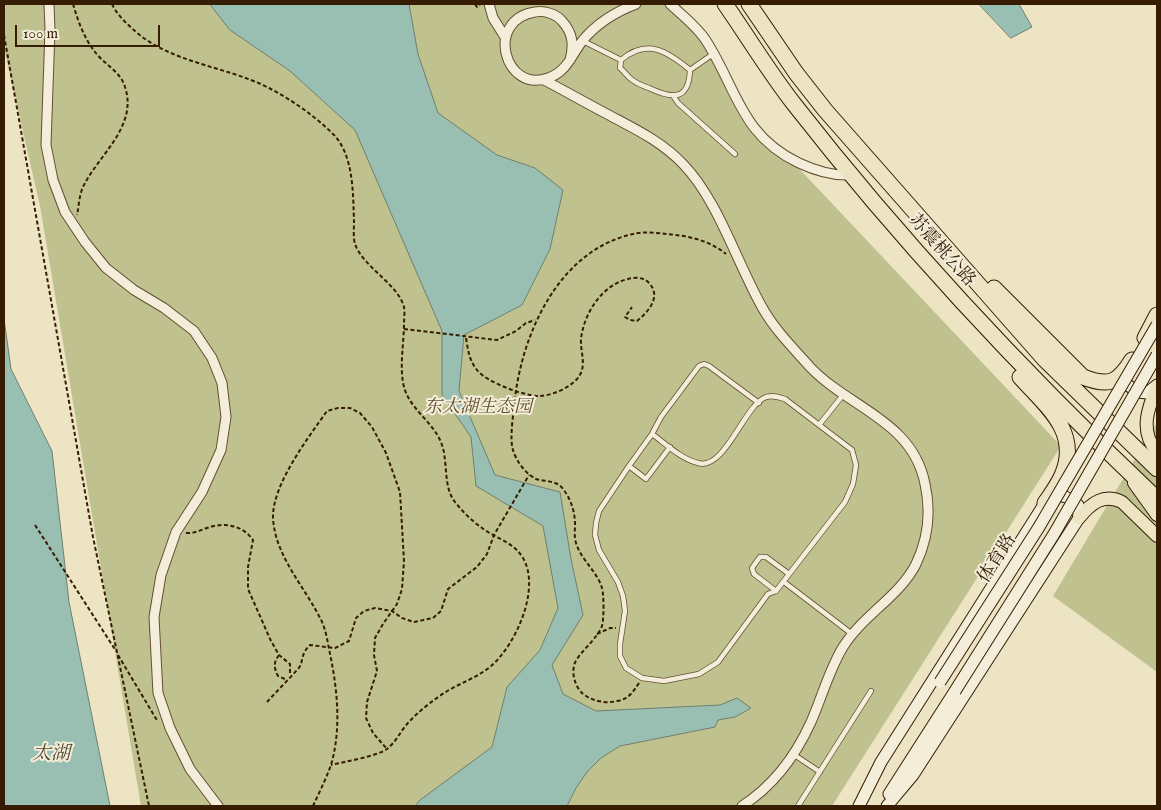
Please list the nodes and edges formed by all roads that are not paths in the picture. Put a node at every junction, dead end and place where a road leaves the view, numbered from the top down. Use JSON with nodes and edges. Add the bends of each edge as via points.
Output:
{"nodes":[{"id":1,"x":49,"y":4,"type":"edge"},
{"id":2,"x":488,"y":4,"type":"edge"},
{"id":3,"x":537,"y":4,"type":"edge"},
{"id":4,"x":636,"y":4,"type":"edge"},
{"id":5,"x":669,"y":4,"type":"edge"},
{"id":6,"x":725,"y":4,"type":"edge"},
{"id":7,"x":749,"y":4,"type":"edge"},
{"id":8,"x":528,"y":13,"type":"junction"},
{"id":9,"x":505,"y":37,"type":"junction"},
{"id":10,"x":583,"y":41,"type":"junction"},
{"id":11,"x":713,"y":54,"type":"junction"},
{"id":12,"x":570,"y":60,"type":"junction"},
{"id":13,"x":621,"y":60,"type":"junction"},
{"id":14,"x":690,"y":70,"type":"junction"},
{"id":15,"x":544,"y":80,"type":"junction"},
{"id":16,"x":674,"y":96,"type":"junction"},
{"id":17,"x":735,"y":154,"type":"dead end"},
{"id":18,"x":851,"y":175,"type":"junction"},
{"id":19,"x":908,"y":204,"type":"junction"},
{"id":20,"x":918,"y":253,"type":"junction"},
{"id":21,"x":1157,"y":315,"type":"edge"},
{"id":22,"x":1157,"y":326,"type":"edge"},
{"id":23,"x":1157,"y":355,"type":"edge"},
{"id":24,"x":1124,"y":374,"type":"junction"},
{"id":25,"x":1157,"y":385,"type":"edge"},
{"id":26,"x":842,"y":395,"type":"junction"},
{"id":27,"x":759,"y":403,"type":"junction"},
{"id":28,"x":819,"y":425,"type":"junction"},
{"id":29,"x":652,"y":434,"type":"junction"},
{"id":30,"x":1125,"y":437,"type":"junction"},
{"id":31,"x":670,"y":447,"type":"junction"},
{"id":32,"x":1157,"y":452,"type":"edge"},
{"id":33,"x":1116,"y":459,"type":"junction"},
{"id":34,"x":1157,"y":461,"type":"edge"},
{"id":35,"x":629,"y":466,"type":"junction"},
{"id":36,"x":1157,"y":469,"type":"edge"},
{"id":37,"x":1157,"y":499,"type":"edge"},
{"id":38,"x":1045,"y":503,"type":"junction"},
{"id":39,"x":1157,"y":515,"type":"edge"},
{"id":40,"x":1079,"y":518,"type":"junction"},
{"id":41,"x":1157,"y":536,"type":"edge"},
{"id":42,"x":789,"y":574,"type":"junction"},
{"id":43,"x":784,"y":582,"type":"junction"},
{"id":44,"x":776,"y":591,"type":"junction"},
{"id":45,"x":852,"y":634,"type":"junction"},
{"id":46,"x":871,"y":691,"type":"dead end"},
{"id":47,"x":794,"y":754,"type":"junction"},
{"id":48,"x":820,"y":772,"type":"junction"},
{"id":49,"x":218,"y":806,"type":"edge"},
{"id":50,"x":742,"y":806,"type":"edge"},
{"id":51,"x":798,"y":806,"type":"edge"},
{"id":52,"x":860,"y":806,"type":"edge"},
{"id":53,"x":882,"y":806,"type":"edge"},
{"id":54,"x":887,"y":806,"type":"edge"}],
"edges":[{"from":1,"to":49,"type":"street","via":[[46,145],[53,180],[65,212],[106,268],[194,331],[212,358],[222,383],[226,418],[221,450],[202,492],[176,532],[161,575],[154,617],[158,693],[170,728],[190,769]]},
{"from":2,"to":9,"type":"street"},
{"from":3,"to":8,"type":"street"},
{"from":4,"to":10,"type":"street","via":[[617,11],[598,24]]},
{"from":5,"to":11,"type":"street","via":[[704,38]]},
{"from":6,"to":18,"type":"highway","name":"苏震桃公路","via":[[781,87]]},
{"from":7,"to":19,"type":"highway","name":"苏震桃公路","via":[[809,91]]},
{"from":8,"to":9,"type":"street","via":[[518,18]]},
{"from":8,"to":12,"type":"street","via":[[544,12],[560,18],[572,37]]},
{"from":9,"to":15,"type":"street","via":[[504,49],[513,69],[533,80]]},
{"from":10,"to":12,"type":"street"},
{"from":10,"to":13,"type":"lane"},
{"from":11,"to":14,"type":"lane"},
{"from":11,"to":18,"type":"street","via":[[745,116],[762,138],[787,157],[814,170]]},
{"from":12,"to":15,"type":"street","via":[[559,72]]},
{"from":13,"to":14,"type":"lane","via":[[642,48],[656,48]]},
{"from":13,"to":16,"type":"lane","via":[[620,68],[632,80]]},
{"from":14,"to":16,"type":"lane","via":[[690,83],[683,92]]},
{"from":15,"to":26,"type":"street","via":[[638,129],[685,165],[702,187],[763,309],[812,369]]},
{"from":16,"to":17,"type":"lane"},
{"from":18,"to":20,"type":"highway","name":"苏震桃公路"},
{"from":19,"to":24,"type":"highway","via":[[1083,377],[1105,383]]},
{"from":19,"to":30,"type":"highway","name":"苏震桃公路","via":[[1045,360]]},
{"from":20,"to":33,"type":"highway","name":"苏震桃公路","via":[[1022,365]]},
{"from":20,"to":38,"type":"highway","via":[[949,298],[1058,418],[1064,430],[1065,467]]},
{"from":21,"to":24,"type":"highway"},
{"from":22,"to":52,"type":"main road","name":"体育路","bridge":true,"via":[[1039,527]]},
{"from":23,"to":53,"type":"main road","name":"体育路","bridge":true,"via":[[1054,534]]},
{"from":24,"to":25,"type":"main road","via":[[1126,384],[1138,392],[1147,393]]},
{"from":25,"to":32,"type":"main road","via":[[1151,400],[1147,436]]},
{"from":26,"to":28,"type":"lane"},
{"from":26,"to":45,"type":"street","via":[[889,424],[905,442],[919,464],[928,505],[923,547],[915,566],[900,586]]},
{"from":27,"to":28,"type":"lane","via":[[764,397],[785,399]]},
{"from":27,"to":29,"type":"lane","via":[[704,364],[699,366],[661,417]]},
{"from":27,"to":31,"type":"lane","via":[[710,462],[699,464]]},
{"from":28,"to":42,"type":"lane","via":[[852,450],[856,465],[853,484],[845,502]]},
{"from":29,"to":31,"type":"lane"},
{"from":29,"to":35,"type":"lane"},
{"from":30,"to":34,"type":"main road"},
{"from":30,"to":36,"type":"highway","name":"苏震桃公路"},
{"from":31,"to":35,"type":"lane","via":[[646,479]]},
{"from":33,"to":37,"type":"highway","name":"苏震桃公路"},
{"from":33,"to":39,"type":"main road"},
{"from":35,"to":44,"type":"lane","via":[[599,511],[595,535],[622,596],[625,611],[620,656],[626,668],[642,678],[664,681],[699,674],[718,662],[768,594]]},
{"from":38,"to":40,"type":"main road","via":[[1060,496],[1069,497],[1078,505]]},
{"from":38,"to":52,"type":"main road","via":[[881,762]]},
{"from":40,"to":41,"type":"main road","via":[[1094,502],[1116,499]]},
{"from":40,"to":54,"type":"main road","via":[[913,775]]},
{"from":42,"to":43,"type":"lane"},
{"from":42,"to":44,"type":"lane","via":[[766,557],[760,557],[752,568],[754,574]]},
{"from":43,"to":44,"type":"lane"},
{"from":43,"to":45,"type":"lane"},
{"from":45,"to":47,"type":"street","via":[[830,672],[811,722]]},
{"from":46,"to":48,"type":"lane"},
{"from":47,"to":48,"type":"lane"},
{"from":47,"to":50,"type":"street","via":[[786,767]]},
{"from":48,"to":51,"type":"lane"}]}
